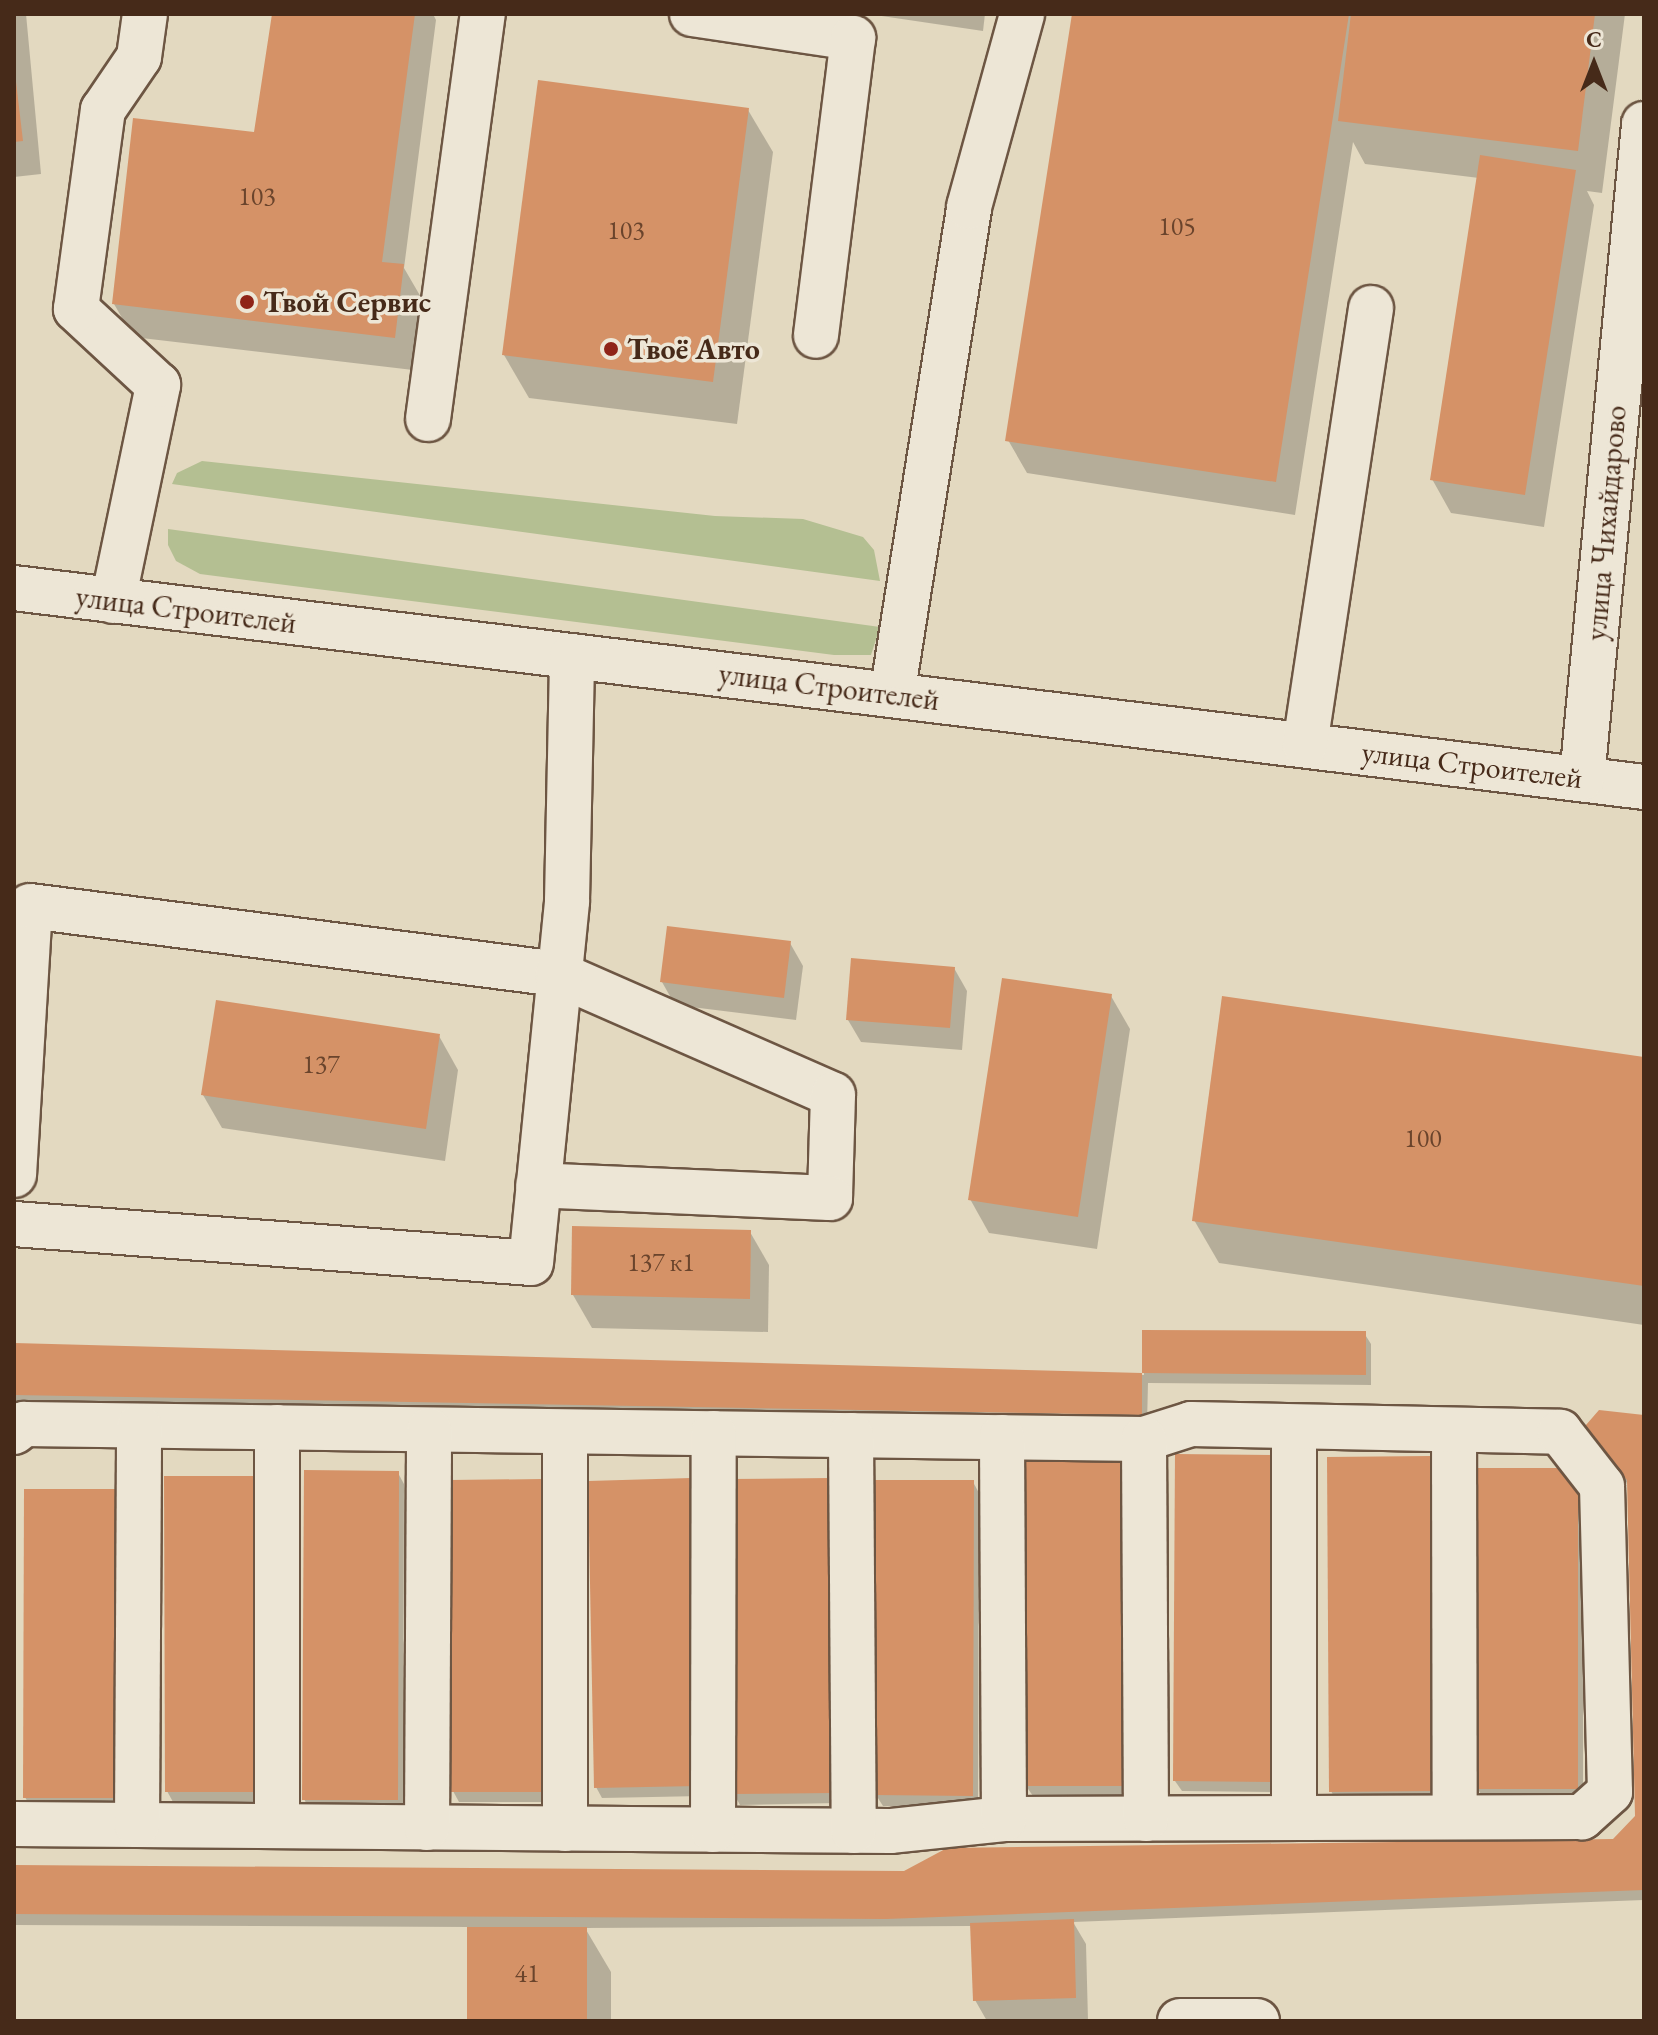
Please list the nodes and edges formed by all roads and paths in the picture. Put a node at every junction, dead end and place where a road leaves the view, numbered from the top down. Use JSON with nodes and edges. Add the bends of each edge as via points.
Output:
{"nodes":[{"id":1,"x":145,"y":14,"type":"edge"},
{"id":2,"x":483,"y":14,"type":"edge"},
{"id":3,"x":692,"y":14,"type":"edge"},
{"id":4,"x":1022,"y":14,"type":"edge"},
{"id":5,"x":1644,"y":124,"type":"edge"},
{"id":6,"x":1371,"y":308,"type":"dead end"},
{"id":7,"x":816,"y":336,"type":"dead end"},
{"id":8,"x":428,"y":419,"type":"dead end"},
{"id":9,"x":14,"y":588,"type":"edge"},
{"id":10,"x":113,"y":601,"type":"junction"},
{"id":11,"x":572,"y":656,"type":"junction"},
{"id":12,"x":892,"y":695,"type":"junction"},
{"id":13,"x":1305,"y":745,"type":"junction"},
{"id":14,"x":1582,"y":778,"type":"junction"},
{"id":15,"x":1644,"y":787,"type":"edge"},
{"id":16,"x":22,"y":895,"type":"edge"},
{"id":17,"x":558,"y":974,"type":"junction"},
{"id":18,"x":14,"y":1175,"type":"edge"},
{"id":19,"x":538,"y":1185,"type":"junction"},
{"id":20,"x":14,"y":1224,"type":"edge"},
{"id":21,"x":139,"y":1426,"type":"junction"},
{"id":22,"x":277,"y":1427,"type":"junction"},
{"id":23,"x":1294,"y":1427,"type":"junction"},
{"id":24,"x":429,"y":1430,"type":"junction"},
{"id":25,"x":1454,"y":1430,"type":"junction"},
{"id":26,"x":14,"y":1432,"type":"edge"},
{"id":27,"x":565,"y":1432,"type":"junction"},
{"id":28,"x":714,"y":1433,"type":"junction"},
{"id":29,"x":851,"y":1435,"type":"junction"},
{"id":30,"x":1002,"y":1437,"type":"junction"},
{"id":31,"x":1144,"y":1439,"type":"junction"},
{"id":32,"x":1455,"y":1817,"type":"junction"},
{"id":33,"x":1294,"y":1818,"type":"junction"},
{"id":34,"x":1004,"y":1819,"type":"junction"},
{"id":35,"x":1146,"y":1819,"type":"junction"},
{"id":36,"x":14,"y":1824,"type":"edge"},
{"id":37,"x":137,"y":1825,"type":"junction"},
{"id":38,"x":277,"y":1826,"type":"junction"},
{"id":39,"x":427,"y":1828,"type":"junction"},
{"id":40,"x":565,"y":1829,"type":"junction"},
{"id":41,"x":713,"y":1830,"type":"junction"},
{"id":42,"x":854,"y":1831,"type":"junction"},
{"id":43,"x":1180,"y":2021,"type":"edge"},
{"id":44,"x":1257,"y":2021,"type":"edge"}],
"edges":[{"from":1,"to":10,"type":"street","via":[[139,57],[103,110],[76,309],[158,385]]},
{"from":2,"to":8,"type":"street"},
{"from":3,"to":7,"type":"street","via":[[853,38]]},
{"from":4,"to":12,"type":"street","via":[[969,207]]},
{"from":5,"to":14,"type":"street","name":"улица Чихайдарово"},
{"from":6,"to":13,"type":"street"},
{"from":9,"to":10,"type":"street","name":"улица Строителей"},
{"from":10,"to":11,"type":"street","name":"улица Строителей"},
{"from":11,"to":12,"type":"street","name":"улица Строителей"},
{"from":11,"to":17,"type":"street","via":[[567,901]]},
{"from":12,"to":13,"type":"street","name":"улица Строителей"},
{"from":13,"to":14,"type":"street","name":"улица Строителей"},
{"from":14,"to":15,"type":"street","name":"улица Строителей"},
{"from":16,"to":17,"type":"street"},
{"from":16,"to":18,"type":"street"},
{"from":17,"to":19,"type":"street"},
{"from":17,"to":19,"type":"street","via":[[833,1095],[830,1198]]},
{"from":19,"to":20,"type":"street","via":[[531,1263]]},
{"from":21,"to":22,"type":"street"},
{"from":21,"to":26,"type":"street","via":[[24,1424]]},
{"from":21,"to":37,"type":"street"},
{"from":22,"to":24,"type":"street"},
{"from":22,"to":38,"type":"street"},
{"from":23,"to":25,"type":"street"},
{"from":23,"to":31,"type":"street","via":[[1191,1424]]},
{"from":23,"to":33,"type":"street"},
{"from":24,"to":27,"type":"street"},
{"from":24,"to":39,"type":"street"},
{"from":25,"to":32,"type":"street"},
{"from":25,"to":32,"type":"street","via":[[1560,1432],[1602,1486],[1610,1792],[1582,1817]]},
{"from":27,"to":28,"type":"street"},
{"from":27,"to":40,"type":"street"},
{"from":28,"to":29,"type":"street"},
{"from":28,"to":41,"type":"street"},
{"from":29,"to":30,"type":"street"},
{"from":29,"to":42,"type":"street"},
{"from":30,"to":31,"type":"street"},
{"from":30,"to":34,"type":"street"},
{"from":31,"to":35,"type":"street"},
{"from":32,"to":33,"type":"street"},
{"from":33,"to":35,"type":"street"},
{"from":34,"to":35,"type":"street"},
{"from":34,"to":42,"type":"street"},
{"from":36,"to":37,"type":"street"},
{"from":37,"to":38,"type":"street"},
{"from":38,"to":39,"type":"street"},
{"from":39,"to":40,"type":"street"},
{"from":40,"to":41,"type":"street"},
{"from":41,"to":42,"type":"street"},
{"from":43,"to":44,"type":"street"}]}
